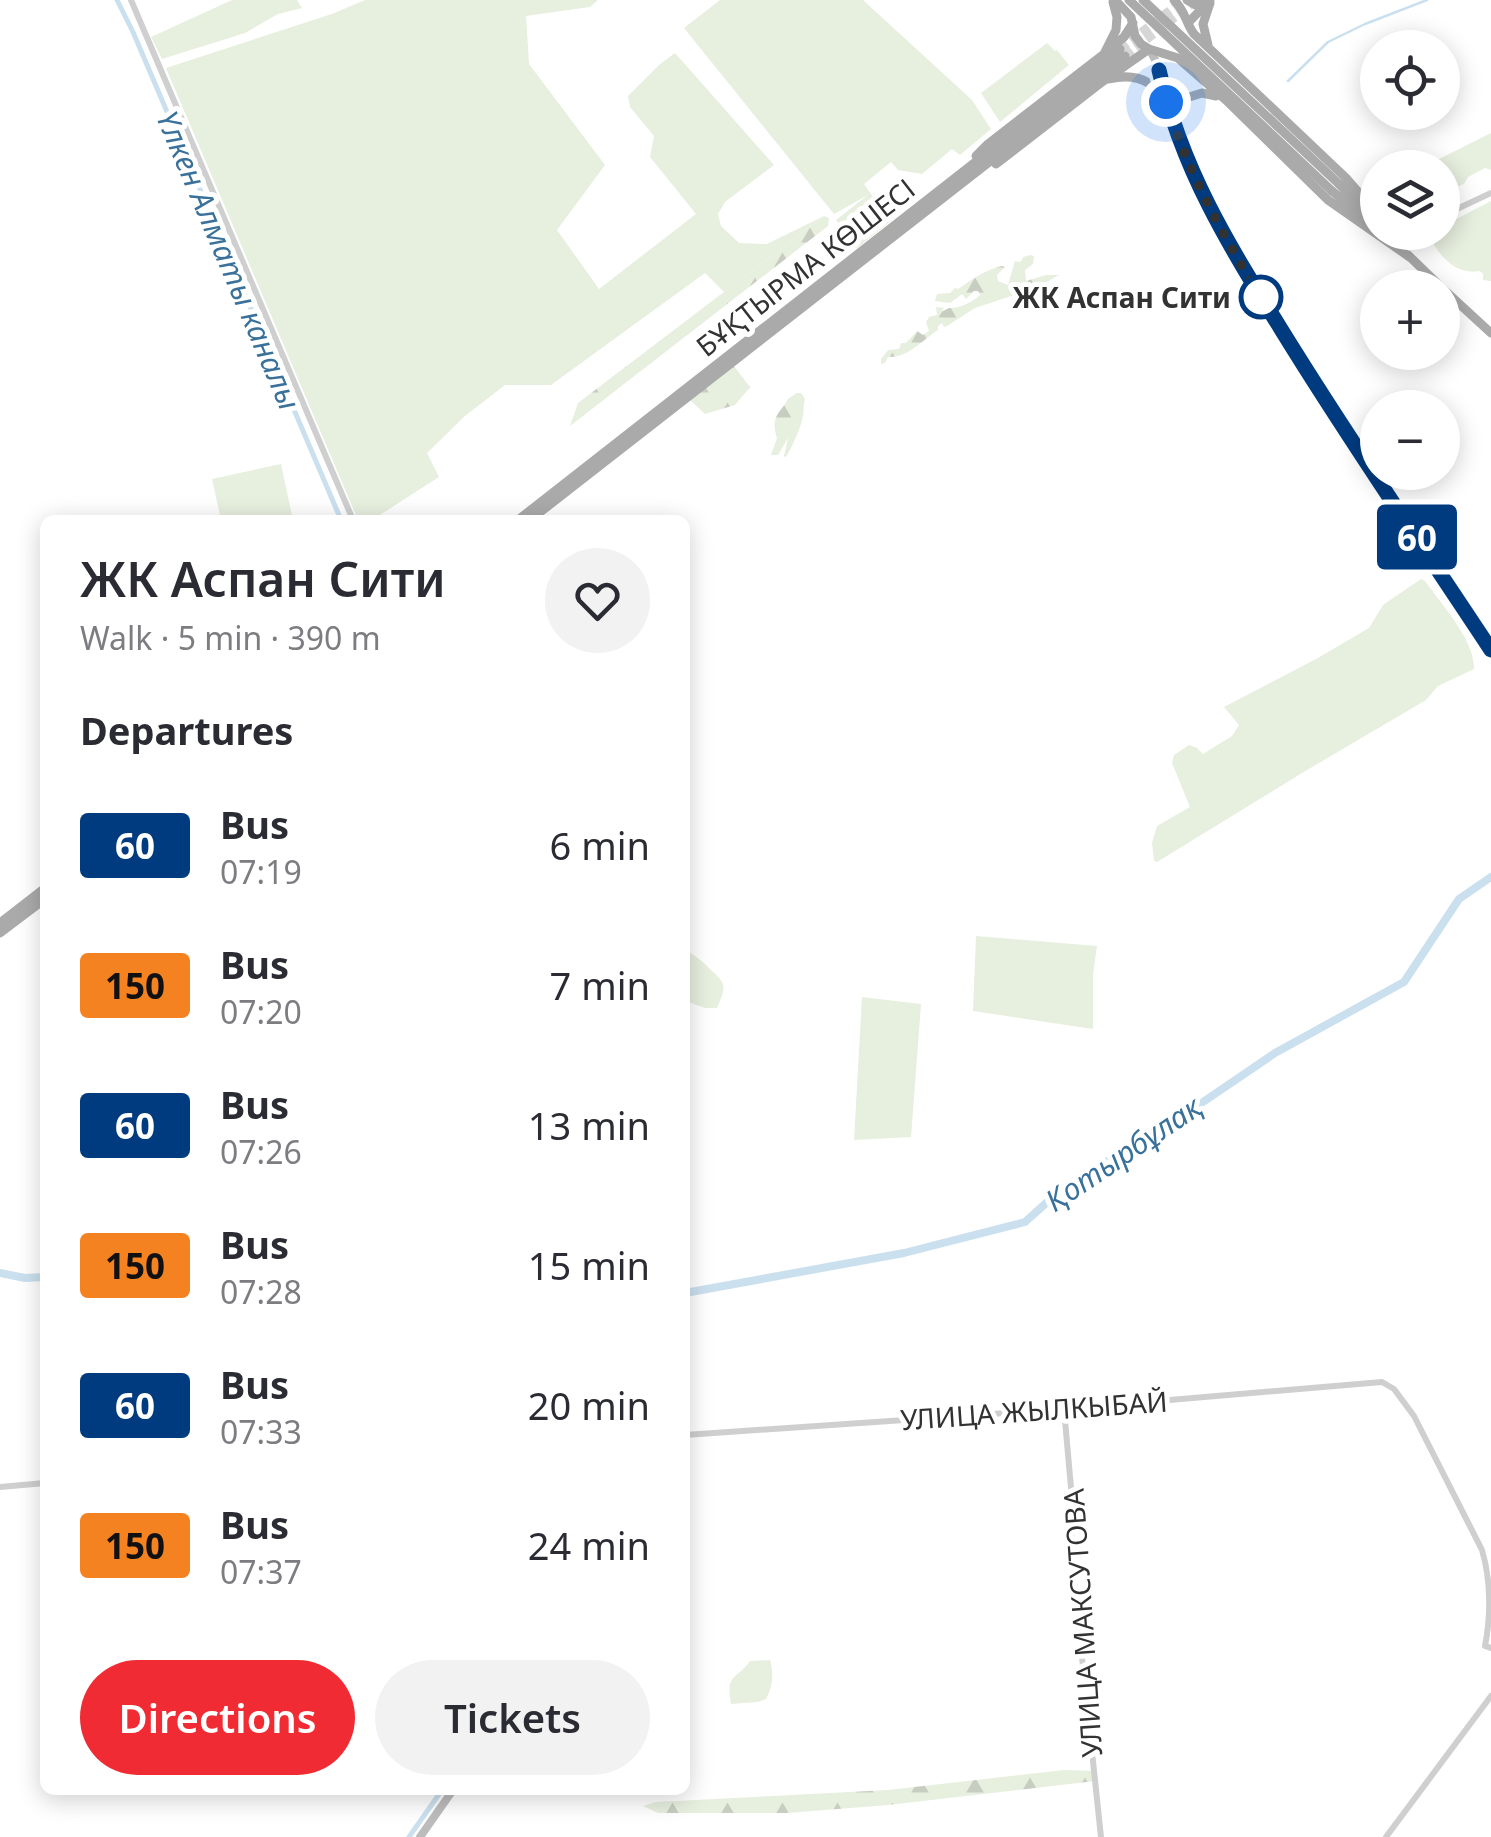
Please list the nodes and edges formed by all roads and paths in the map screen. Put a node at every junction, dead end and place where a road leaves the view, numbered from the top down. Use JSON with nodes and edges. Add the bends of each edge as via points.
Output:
{"nodes":[{"id":1,"x":130,"y":0,"type":"edge"},
{"id":2,"x":1113,"y":0,"type":"edge"},
{"id":3,"x":1129,"y":0,"type":"edge"},
{"id":4,"x":1145,"y":0,"type":"edge"},
{"id":5,"x":1174,"y":0,"type":"edge"},
{"id":6,"x":1187,"y":0,"type":"edge"},
{"id":7,"x":1210,"y":0,"type":"edge"},
{"id":8,"x":1132,"y":23,"type":"junction"},
{"id":9,"x":1188,"y":24,"type":"junction"},
{"id":10,"x":1162,"y":50,"type":"junction"},
{"id":11,"x":1123,"y":53,"type":"junction"},
{"id":12,"x":1104,"y":54,"type":"junction"},
{"id":13,"x":1214,"y":54,"type":"junction"},
{"id":14,"x":1159,"y":70,"type":"junction"},
{"id":15,"x":1203,"y":80,"type":"junction"},
{"id":16,"x":1102,"y":82,"type":"junction"},
{"id":17,"x":1166,"y":100,"type":"junction"},
{"id":18,"x":1226,"y":100,"type":"junction"},
{"id":19,"x":1175,"y":131,"type":"junction"},
{"id":20,"x":950,"y":187,"type":"junction"},
{"id":21,"x":1336,"y":187,"type":"junction"},
{"id":22,"x":1360,"y":194,"type":"edge"},
{"id":23,"x":1491,"y":194,"type":"edge"},
{"id":24,"x":1460,"y":208,"type":"edge"},
{"id":25,"x":1360,"y":209,"type":"edge"},
{"id":26,"x":1403,"y":250,"type":"edge"},
{"id":27,"x":1411,"y":258,"type":"junction"},
{"id":28,"x":1423,"y":270,"type":"edge"},
{"id":29,"x":1460,"y":305,"type":"edge"},
{"id":30,"x":1491,"y":333,"type":"edge"},
{"id":31,"x":563,"y":490,"type":"junction"},
{"id":32,"x":351,"y":515,"type":"edge"},
{"id":33,"x":526,"y":515,"type":"edge"},
{"id":34,"x":536,"y":515,"type":"edge"},
{"id":35,"x":1491,"y":650,"type":"edge"},
{"id":36,"x":40,"y":892,"type":"edge"},
{"id":37,"x":40,"y":903,"type":"edge"},
{"id":38,"x":0,"y":923,"type":"edge"},
{"id":39,"x":0,"y":933,"type":"edge"},
{"id":40,"x":1064,"y":1410,"type":"junction"},
{"id":41,"x":690,"y":1435,"type":"edge"},
{"id":42,"x":40,"y":1484,"type":"edge"},
{"id":43,"x":0,"y":1486,"type":"edge"},
{"id":44,"x":1491,"y":1648,"type":"edge"},
{"id":45,"x":1491,"y":1696,"type":"edge"},
{"id":46,"x":449,"y":1795,"type":"edge"},
{"id":47,"x":420,"y":1837,"type":"edge"},
{"id":48,"x":1100,"y":1837,"type":"edge"},
{"id":49,"x":1386,"y":1837,"type":"edge"}],
"edges":[{"from":1,"to":32,"type":"street"},
{"from":2,"to":8,"type":"main road"},
{"from":2,"to":12,"type":"main road","via":[[1118,23]]},
{"from":3,"to":21,"type":"main road","bridge":true},
{"from":4,"to":8,"type":"main road"},
{"from":4,"to":21,"type":"main road","bridge":true},
{"from":5,"to":9,"type":"main road"},
{"from":6,"to":7,"type":"main road","via":[[1196,6]]},
{"from":7,"to":9,"type":"main road"},
{"from":7,"to":13,"type":"main road","via":[[1204,24]]},
{"from":8,"to":10,"type":"main road","via":[[1137,38]]},
{"from":8,"to":11,"type":"main road"},
{"from":9,"to":10,"type":"main road","via":[[1185,36]]},
{"from":9,"to":13,"type":"main road"},
{"from":10,"to":11,"type":"main road"},
{"from":10,"to":14,"type":"main road"},
{"from":10,"to":14,"type":"main road"},
{"from":10,"to":15,"type":"main road"},
{"from":11,"to":12,"type":"main road"},
{"from":11,"to":16,"type":"main road"},
{"from":11,"to":20,"type":"main road","name":"БҰҚТЫРМА КӨШЕСІ"},
{"from":12,"to":20,"type":"main road","via":[[988,144]]},
{"from":13,"to":15,"type":"main road","via":[[1199,48],[1191,55]]},
{"from":13,"to":22,"type":"main road"},
{"from":14,"to":17,"type":"main road"},
{"from":15,"to":18,"type":"main road"},
{"from":16,"to":17,"type":"main road","via":[[1138,78]]},
{"from":16,"to":20,"type":"main road","via":[[996,164]]},
{"from":17,"to":19,"type":"main road"},
{"from":18,"to":19,"type":"main road","via":[[1190,96],[1180,106]]},
{"from":18,"to":27,"type":"main road","via":[[1328,200]]},
{"from":19,"to":35,"type":"main road","via":[[1247,275]]},
{"from":20,"to":31,"type":"main road","name":"БҰҚТЫРМА КӨШЕСІ"},
{"from":21,"to":25,"type":"main road"},
{"from":23,"to":24,"type":"street"},
{"from":26,"to":27,"type":"main road"},
{"from":27,"to":28,"type":"main road"},
{"from":29,"to":30,"type":"main road"},
{"from":31,"to":33,"type":"main road","name":"БҰҚТЫРМА КӨШЕСІ"},
{"from":31,"to":34,"type":"main road","name":"БҰҚТЫРМА КӨШЕСІ"},
{"from":36,"to":38,"type":"main road"},
{"from":37,"to":39,"type":"main road"},
{"from":40,"to":41,"type":"street","name":"УЛИЦА ЖЫЛКЫБАЙ"},
{"from":40,"to":44,"type":"street","name":"УЛИЦА ЖЫЛКЫБАЙ","via":[[1382,1382],[1414,1416],[1482,1550],[1489,1595],[1485,1646]]},
{"from":40,"to":48,"type":"street","name":"УЛИЦА МАКСУТОВА","via":[[1071,1553]]},
{"from":42,"to":43,"type":"street"},
{"from":45,"to":49,"type":"street"},
{"from":46,"to":47,"type":"main road"}]}
